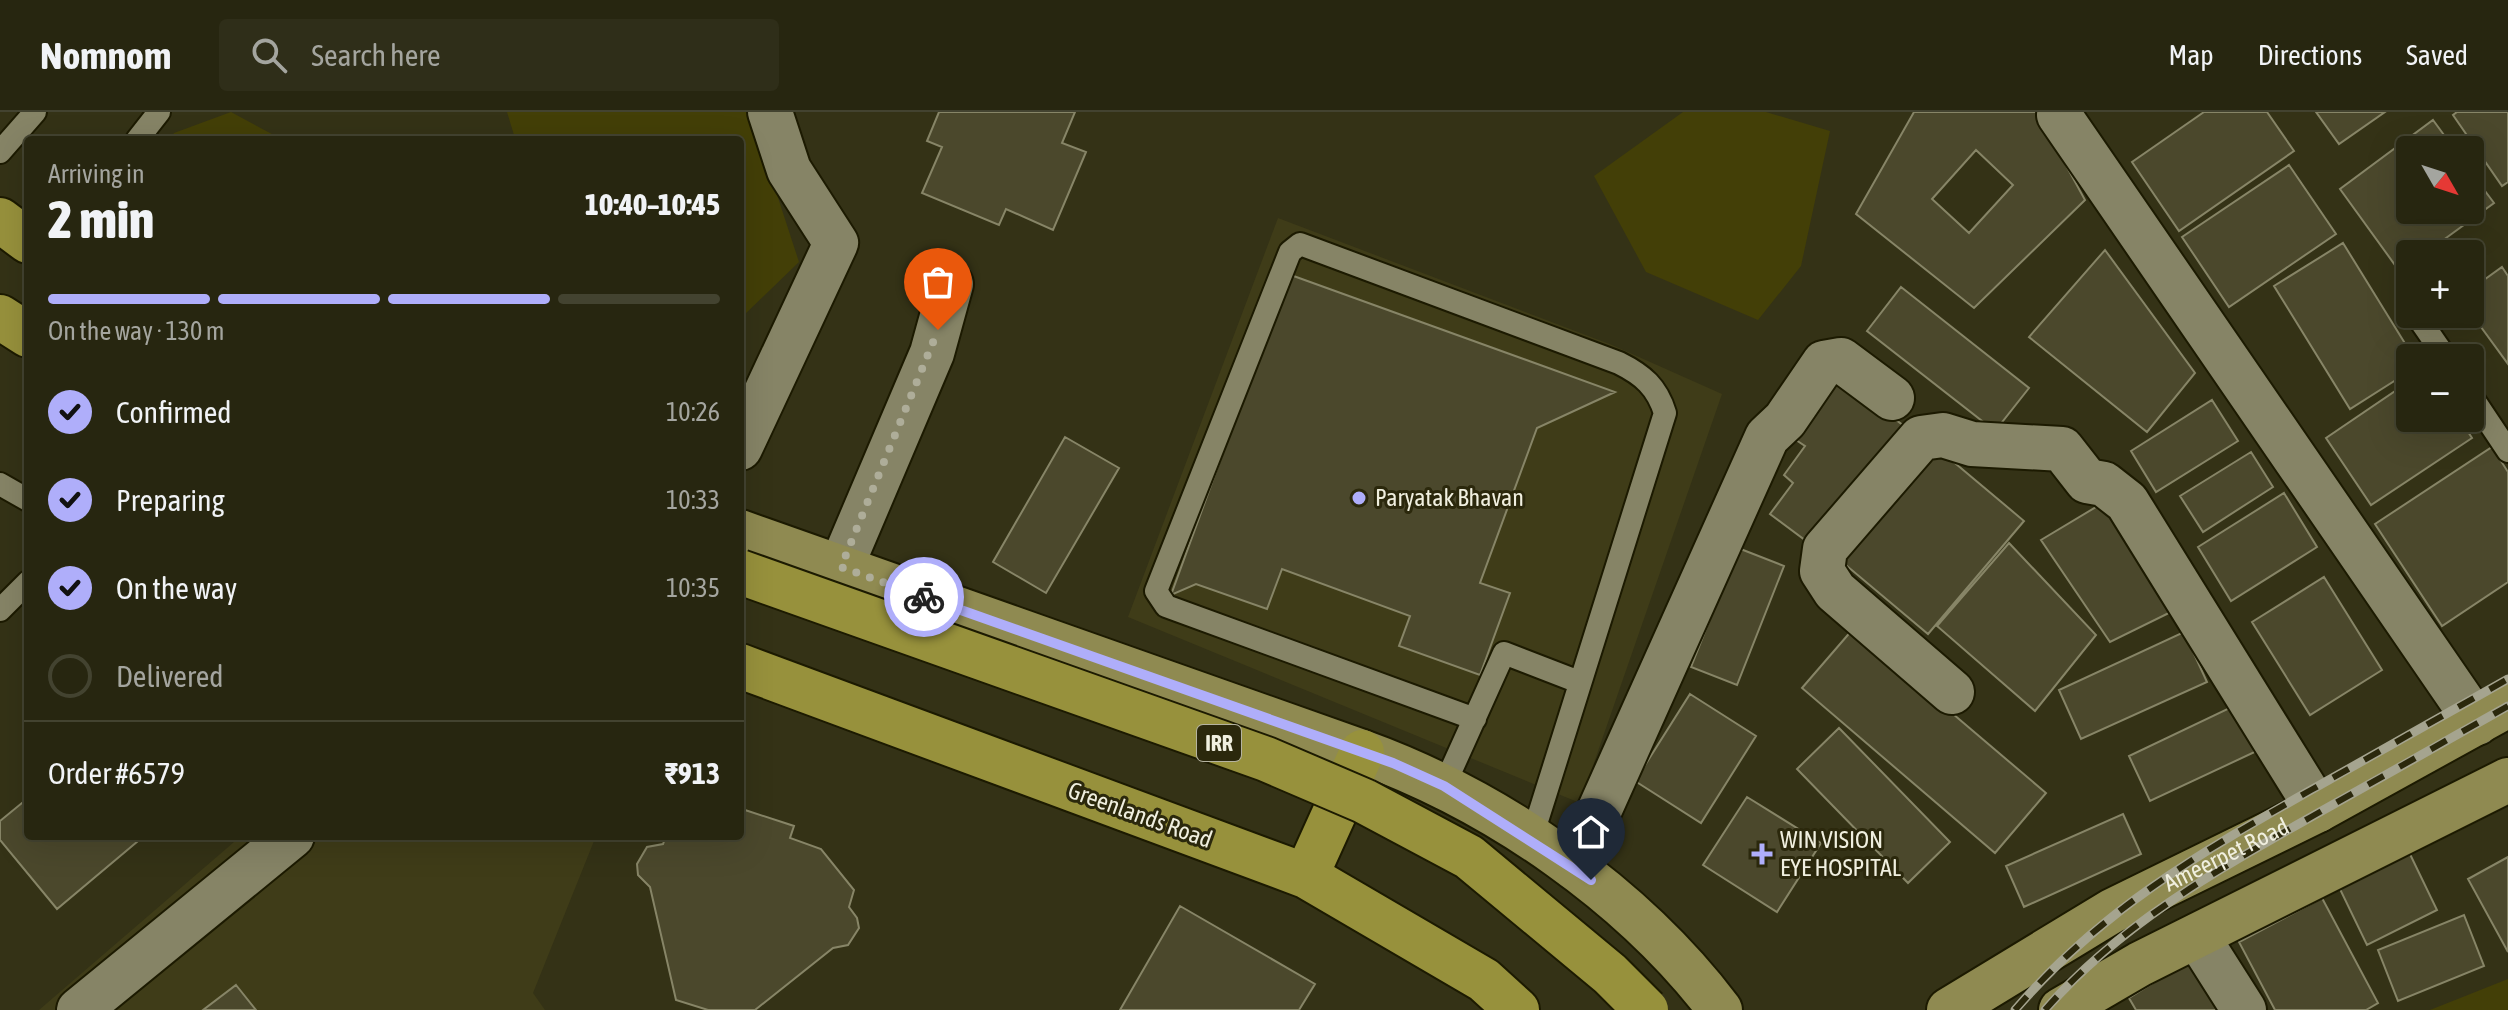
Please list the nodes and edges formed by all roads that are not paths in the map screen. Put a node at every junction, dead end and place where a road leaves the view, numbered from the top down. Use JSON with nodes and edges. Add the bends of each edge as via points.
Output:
{"nodes":[{"id":1,"x":35,"y":112,"type":"edge"},
{"id":2,"x":159,"y":112,"type":"edge"},
{"id":3,"x":770,"y":112,"type":"edge"},
{"id":4,"x":2059,"y":115,"type":"dead end"},
{"id":5,"x":140,"y":136,"type":"edge"},
{"id":6,"x":0,"y":152,"type":"edge"},
{"id":7,"x":0,"y":220,"type":"edge"},
{"id":8,"x":24,"y":238,"type":"edge"},
{"id":9,"x":951,"y":284,"type":"dead end"},
{"id":10,"x":0,"y":317,"type":"edge"},
{"id":11,"x":24,"y":332,"type":"edge"},
{"id":12,"x":1892,"y":398,"type":"dead end"},
{"id":13,"x":2484,"y":415,"type":"edge"},
{"id":14,"x":744,"y":439,"type":"edge"},
{"id":15,"x":2508,"y":451,"type":"edge"},
{"id":16,"x":0,"y":484,"type":"edge"},
{"id":17,"x":24,"y":498,"type":"edge"},
{"id":18,"x":744,"y":533,"type":"edge"},
{"id":19,"x":841,"y":567,"type":"junction"},
{"id":20,"x":744,"y":573,"type":"edge"},
{"id":21,"x":24,"y":586,"type":"edge"},
{"id":22,"x":0,"y":610,"type":"edge"},
{"id":23,"x":744,"y":667,"type":"edge"},
{"id":24,"x":1579,"y":682,"type":"junction"},
{"id":25,"x":1952,"y":692,"type":"dead end"},
{"id":26,"x":2492,"y":714,"type":"edge"},
{"id":27,"x":1475,"y":719,"type":"junction"},
{"id":28,"x":1362,"y":752,"type":"junction"},
{"id":29,"x":2508,"y":780,"type":"edge"},
{"id":30,"x":1444,"y":786,"type":"junction"},
{"id":31,"x":2318,"y":810,"type":"junction"},
{"id":32,"x":287,"y":840,"type":"edge"},
{"id":33,"x":1531,"y":840,"type":"junction"},
{"id":34,"x":1574,"y":867,"type":"junction"},
{"id":35,"x":1306,"y":876,"type":"junction"},
{"id":36,"x":2197,"y":936,"type":"junction"},
{"id":37,"x":79,"y":1010,"type":"edge"},
{"id":38,"x":1517,"y":1010,"type":"edge"},
{"id":39,"x":1646,"y":1010,"type":"edge"},
{"id":40,"x":1720,"y":1010,"type":"edge"},
{"id":41,"x":1949,"y":1010,"type":"edge"},
{"id":42,"x":2061,"y":1010,"type":"edge"},
{"id":43,"x":2244,"y":1010,"type":"edge"}],
"edges":[{"from":1,"to":6,"type":"lane"},
{"from":2,"to":5,"type":"lane"},
{"from":3,"to":14,"type":"street","via":[[789,170],[836,243]]},
{"from":4,"to":26,"type":"street"},
{"from":7,"to":8,"type":"main road"},
{"from":9,"to":19,"type":"street","via":[[932,353]]},
{"from":10,"to":11,"type":"main road"},
{"from":12,"to":34,"type":"street","via":[[1841,360],[1824,363],[1767,437]]},
{"from":13,"to":15,"type":"lane"},
{"from":16,"to":17,"type":"lane"},
{"from":18,"to":19,"type":"street","number":"IRR"},
{"from":19,"to":28,"type":"street","number":"IRR"},
{"from":20,"to":39,"type":"main road","number":"IRR","bridge":true,"via":[[1266,759],[1364,801],[1469,857]]},
{"from":21,"to":22,"type":"lane"},
{"from":23,"to":35,"type":"main road","name":"Greenlands Road"},
{"from":24,"to":27,"type":"lane","via":[[1504,653]]},
{"from":24,"to":27,"type":"lane","via":[[1665,413],[1659,393],[1640,373],[1619,363],[1300,244],[1290,252],[1157,597],[1166,606]]},
{"from":24,"to":33,"type":"lane"},
{"from":25,"to":31,"type":"street","via":[[1835,591],[1822,571],[1825,549],[1921,438],[1943,435],[1972,444],[2062,449],[2087,481],[2104,484],[2127,502]]},
{"from":26,"to":31,"type":"street","name":"Ameerpet Road"},
{"from":27,"to":30,"type":"lane"},
{"from":28,"to":30,"type":"street","number":"IRR"},
{"from":28,"to":35,"type":"main road"},
{"from":29,"to":36,"type":"street"},
{"from":30,"to":33,"type":"street","number":"IRR"},
{"from":31,"to":41,"type":"street","name":"Ameerpet Road","via":[[2112,911]]},
{"from":32,"to":37,"type":"street"},
{"from":33,"to":34,"type":"street","number":"IRR"},
{"from":34,"to":40,"type":"street","number":"IRR","via":[[1647,928]]},
{"from":35,"to":38,"type":"main road","name":"Greenlands Road","via":[[1484,980]]},
{"from":36,"to":42,"type":"street"},
{"from":36,"to":43,"type":"street"}]}
